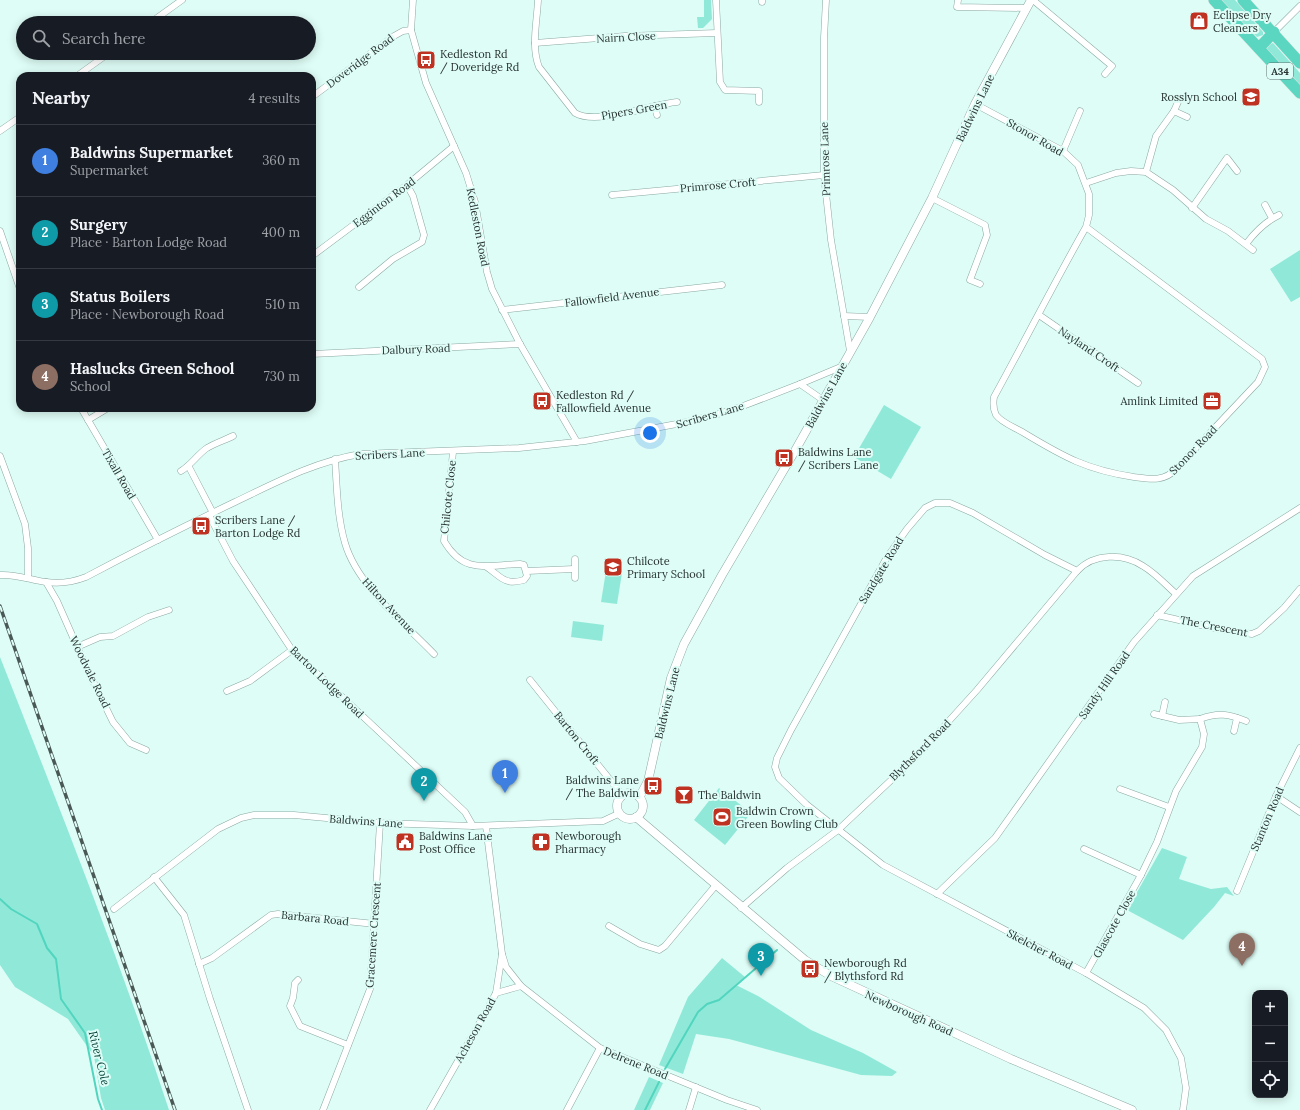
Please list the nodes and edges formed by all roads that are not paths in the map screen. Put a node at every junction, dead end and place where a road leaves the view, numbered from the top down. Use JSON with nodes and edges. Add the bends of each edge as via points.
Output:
{"nodes":[{"id":1,"x":182,"y":0,"type":"edge"},
{"id":2,"x":413,"y":0,"type":"edge"},
{"id":3,"x":538,"y":0,"type":"edge"},
{"id":4,"x":716,"y":0,"type":"edge"},
{"id":5,"x":826,"y":0,"type":"edge"},
{"id":6,"x":958,"y":0,"type":"edge"},
{"id":7,"x":1032,"y":0,"type":"edge"},
{"id":8,"x":1214,"y":0,"type":"edge"},
{"id":9,"x":1243,"y":0,"type":"edge"},
{"id":10,"x":1300,"y":6,"type":"edge"},
{"id":11,"x":1025,"y":8,"type":"junction"},
{"id":12,"x":160,"y":16,"type":"edge"},
{"id":13,"x":411,"y":30,"type":"junction"},
{"id":14,"x":1274,"y":32,"type":"junction"},
{"id":15,"x":717,"y":33,"type":"junction"},
{"id":16,"x":535,"y":43,"type":"junction"},
{"id":17,"x":1259,"y":48,"type":"junction"},
{"id":18,"x":99,"y":60,"type":"edge"},
{"id":19,"x":1300,"y":64,"type":"edge"},
{"id":20,"x":83,"y":72,"type":"edge"},
{"id":21,"x":1105,"y":74,"type":"dead end"},
{"id":22,"x":1300,"y":93,"type":"edge"},
{"id":23,"x":316,"y":94,"type":"edge"},
{"id":24,"x":677,"y":102,"type":"dead end"},
{"id":25,"x":759,"y":102,"type":"dead end"},
{"id":26,"x":1178,"y":102,"type":"dead end"},
{"id":27,"x":976,"y":104,"type":"junction"},
{"id":28,"x":655,"y":106,"type":"junction"},
{"id":29,"x":1080,"y":111,"type":"dead end"},
{"id":30,"x":1174,"y":111,"type":"junction"},
{"id":31,"x":657,"y":115,"type":"dead end"},
{"id":32,"x":1187,"y":117,"type":"dead end"},
{"id":33,"x":16,"y":120,"type":"edge"},
{"id":34,"x":0,"y":131,"type":"edge"},
{"id":35,"x":454,"y":146,"type":"junction"},
{"id":36,"x":1063,"y":151,"type":"junction"},
{"id":37,"x":1231,"y":152,"type":"dead end"},
{"id":38,"x":1227,"y":158,"type":"junction"},
{"id":39,"x":1237,"y":171,"type":"dead end"},
{"id":40,"x":1146,"y":172,"type":"junction"},
{"id":41,"x":824,"y":175,"type":"junction"},
{"id":42,"x":1086,"y":183,"type":"junction"},
{"id":43,"x":407,"y":185,"type":"junction"},
{"id":44,"x":612,"y":195,"type":"dead end"},
{"id":45,"x":932,"y":198,"type":"junction"},
{"id":46,"x":1265,"y":206,"type":"dead end"},
{"id":47,"x":1192,"y":208,"type":"junction"},
{"id":48,"x":1279,"y":215,"type":"dead end"},
{"id":49,"x":1272,"y":218,"type":"junction"},
{"id":50,"x":1086,"y":227,"type":"junction"},
{"id":51,"x":0,"y":231,"type":"edge"},
{"id":52,"x":1246,"y":244,"type":"junction"},
{"id":53,"x":1253,"y":250,"type":"dead end"},
{"id":54,"x":316,"y":253,"type":"edge"},
{"id":55,"x":16,"y":277,"type":"edge"},
{"id":56,"x":980,"y":284,"type":"dead end"},
{"id":57,"x":722,"y":285,"type":"dead end"},
{"id":58,"x":359,"y":288,"type":"dead end"},
{"id":59,"x":502,"y":310,"type":"junction"},
{"id":60,"x":1039,"y":315,"type":"junction"},
{"id":61,"x":844,"y":316,"type":"junction"},
{"id":62,"x":870,"y":317,"type":"junction"},
{"id":63,"x":520,"y":344,"type":"junction"},
{"id":64,"x":850,"y":351,"type":"junction"},
{"id":65,"x":316,"y":354,"type":"edge"},
{"id":66,"x":842,"y":366,"type":"junction"},
{"id":67,"x":1138,"y":383,"type":"dead end"},
{"id":68,"x":800,"y":384,"type":"junction"},
{"id":69,"x":823,"y":400,"type":"junction"},
{"id":70,"x":83,"y":412,"type":"edge"},
{"id":71,"x":101,"y":412,"type":"edge"},
{"id":72,"x":88,"y":420,"type":"junction"},
{"id":73,"x":233,"y":436,"type":"dead end"},
{"id":74,"x":577,"y":442,"type":"junction"},
{"id":75,"x":453,"y":452,"type":"junction"},
{"id":76,"x":0,"y":456,"type":"edge"},
{"id":77,"x":335,"y":459,"type":"junction"},
{"id":78,"x":189,"y":466,"type":"junction"},
{"id":79,"x":181,"y":471,"type":"dead end"},
{"id":80,"x":1300,"y":508,"type":"edge"},
{"id":81,"x":211,"y":514,"type":"junction"},
{"id":82,"x":158,"y":540,"type":"junction"},
{"id":83,"x":575,"y":559,"type":"dead end"},
{"id":84,"x":485,"y":566,"type":"junction"},
{"id":85,"x":574,"y":569,"type":"junction"},
{"id":86,"x":1077,"y":571,"type":"junction"},
{"id":87,"x":527,"y":572,"type":"junction"},
{"id":88,"x":0,"y":575,"type":"edge"},
{"id":89,"x":28,"y":578,"type":"junction"},
{"id":90,"x":575,"y":578,"type":"dead end"},
{"id":91,"x":46,"y":582,"type":"junction"},
{"id":92,"x":1300,"y":589,"type":"edge"},
{"id":93,"x":1176,"y":594,"type":"junction"},
{"id":94,"x":169,"y":610,"type":"dead end"},
{"id":95,"x":1157,"y":615,"type":"junction"},
{"id":96,"x":77,"y":647,"type":"junction"},
{"id":97,"x":292,"y":650,"type":"junction"},
{"id":98,"x":434,"y":654,"type":"dead end"},
{"id":99,"x":530,"y":680,"type":"dead end"},
{"id":100,"x":228,"y":691,"type":"dead end"},
{"id":101,"x":1165,"y":702,"type":"dead end"},
{"id":102,"x":1154,"y":714,"type":"dead end"},
{"id":103,"x":1162,"y":716,"type":"junction"},
{"id":104,"x":1237,"y":718,"type":"junction"},
{"id":105,"x":1200,"y":719,"type":"junction"},
{"id":106,"x":1246,"y":721,"type":"dead end"},
{"id":107,"x":1234,"y":731,"type":"dead end"},
{"id":108,"x":1300,"y":748,"type":"edge"},
{"id":109,"x":146,"y":750,"type":"dead end"},
{"id":110,"x":1120,"y":789,"type":"dead end"},
{"id":111,"x":623,"y":796,"type":"junction"},
{"id":112,"x":640,"y":796,"type":"junction"},
{"id":113,"x":1276,"y":796,"type":"junction"},
{"id":114,"x":1169,"y":807,"type":"junction"},
{"id":115,"x":1300,"y":812,"type":"edge"},
{"id":116,"x":618,"y":814,"type":"junction"},
{"id":117,"x":636,"y":817,"type":"junction"},
{"id":118,"x":380,"y":823,"type":"junction"},
{"id":119,"x":472,"y":826,"type":"junction"},
{"id":120,"x":486,"y":826,"type":"junction"},
{"id":121,"x":838,"y":830,"type":"junction"},
{"id":122,"x":1084,"y":849,"type":"dead end"},
{"id":123,"x":1141,"y":875,"type":"junction"},
{"id":124,"x":154,"y":877,"type":"junction"},
{"id":125,"x":716,"y":885,"type":"junction"},
{"id":126,"x":1237,"y":891,"type":"dead end"},
{"id":127,"x":937,"y":894,"type":"junction"},
{"id":128,"x":741,"y":908,"type":"junction"},
{"id":129,"x":114,"y":909,"type":"dead end"},
{"id":130,"x":375,"y":924,"type":"junction"},
{"id":131,"x":609,"y":926,"type":"dead end"},
{"id":132,"x":502,"y":954,"type":"junction"},
{"id":133,"x":199,"y":964,"type":"junction"},
{"id":134,"x":1086,"y":973,"type":"junction"},
{"id":135,"x":298,"y":980,"type":"dead end"},
{"id":136,"x":520,"y":986,"type":"junction"},
{"id":137,"x":496,"y":993,"type":"junction"},
{"id":138,"x":348,"y":1045,"type":"junction"},
{"id":139,"x":600,"y":1048,"type":"junction"},
{"id":140,"x":696,"y":1087,"type":"junction"},
{"id":141,"x":248,"y":1110,"type":"edge"},
{"id":142,"x":323,"y":1110,"type":"edge"},
{"id":143,"x":430,"y":1110,"type":"edge"},
{"id":144,"x":567,"y":1110,"type":"edge"},
{"id":145,"x":689,"y":1110,"type":"edge"},
{"id":146,"x":757,"y":1110,"type":"edge"},
{"id":147,"x":1132,"y":1110,"type":"edge"},
{"id":148,"x":1183,"y":1110,"type":"edge"}],
"edges":[{"from":1,"to":12,"type":"street"},
{"from":2,"to":13,"type":"street","name":"Kedleston Road"},
{"from":3,"to":16,"type":"street","name":"Pipers Green"},
{"from":4,"to":15,"type":"street"},
{"from":5,"to":41,"type":"street","name":"Primrose Lane"},
{"from":6,"to":11,"type":"street","via":[[957,7]]},
{"from":7,"to":11,"type":"street","name":"Baldwins Lane"},
{"from":7,"to":21,"type":"street","via":[[1112,66]]},
{"from":8,"to":17,"type":"highway","number":"A34"},
{"from":9,"to":14,"type":"highway","number":"A34"},
{"from":10,"to":14,"type":"street"},
{"from":11,"to":27,"type":"street","name":"Baldwins Lane"},
{"from":13,"to":23,"type":"street","name":"Doveridge Road","via":[[403,30],[394,36]]},
{"from":13,"to":35,"type":"street","name":"Kedleston Road","via":[[426,83]]},
{"from":14,"to":17,"type":"highway"},
{"from":14,"to":19,"type":"highway","number":"A34"},
{"from":15,"to":16,"type":"street","name":"Nairn Close","via":[[624,36]]},
{"from":15,"to":25,"type":"street","via":[[720,82],[725,90],[759,91]]},
{"from":16,"to":28,"type":"street","name":"Pipers Green","via":[[539,67],[580,116],[624,113]]},
{"from":17,"to":22,"type":"highway","number":"A34"},
{"from":18,"to":20,"type":"street"},
{"from":24,"to":28,"type":"street","name":"Pipers Green"},
{"from":26,"to":30,"type":"street"},
{"from":27,"to":36,"type":"street","name":"Stonor Road"},
{"from":27,"to":45,"type":"street","name":"Baldwins Lane"},
{"from":28,"to":31,"type":"street"},
{"from":29,"to":36,"type":"street"},
{"from":30,"to":32,"type":"street"},
{"from":30,"to":40,"type":"street","via":[[1156,136]]},
{"from":33,"to":34,"type":"street"},
{"from":35,"to":43,"type":"street","name":"Egginton Road"},
{"from":35,"to":59,"type":"street","name":"Kedleston Road","via":[[475,202],[487,272]]},
{"from":36,"to":42,"type":"street","name":"Stonor Road","via":[[1078,165]]},
{"from":37,"to":38,"type":"street"},
{"from":38,"to":39,"type":"street"},
{"from":38,"to":47,"type":"street"},
{"from":40,"to":42,"type":"street","via":[[1116,173]]},
{"from":40,"to":47,"type":"street","via":[[1173,190]]},
{"from":41,"to":44,"type":"street","name":"Primrose Croft"},
{"from":41,"to":61,"type":"street","name":"Primrose Lane","via":[[831,240]]},
{"from":42,"to":50,"type":"street","name":"Stonor Road","via":[[1090,202]]},
{"from":43,"to":54,"type":"street","name":"Egginton Road"},
{"from":43,"to":58,"type":"street","via":[[424,235],[422,242],[393,259]]},
{"from":45,"to":56,"type":"street","via":[[985,225],[987,235],[970,280]]},
{"from":45,"to":62,"type":"street","name":"Baldwins Lane"},
{"from":46,"to":49,"type":"street"},
{"from":47,"to":52,"type":"street"},
{"from":48,"to":49,"type":"street"},
{"from":49,"to":52,"type":"street"},
{"from":50,"to":60,"type":"street","name":"Stonor Road"},
{"from":50,"to":60,"type":"street","name":"Stonor Road","via":[[1256,353],[1265,367],[1258,382],[1170,475],[1152,479],[1106,472],[1079,464],[1001,419],[994,410],[994,397]]},
{"from":51,"to":55,"type":"street"},
{"from":52,"to":53,"type":"street"},
{"from":57,"to":59,"type":"street","name":"Fallowfield Avenue"},
{"from":59,"to":63,"type":"street","name":"Kedleston Road"},
{"from":60,"to":67,"type":"street","name":"Nayland Croft"},
{"from":61,"to":62,"type":"street"},
{"from":61,"to":64,"type":"street","name":"Primrose Lane"},
{"from":62,"to":64,"type":"street","name":"Baldwins Lane"},
{"from":63,"to":65,"type":"street","name":"Dalbury Road"},
{"from":63,"to":74,"type":"street","name":"Kedleston Road"},
{"from":64,"to":66,"type":"street","name":"Baldwins Lane"},
{"from":66,"to":68,"type":"street","name":"Scribers Lane"},
{"from":66,"to":69,"type":"street","name":"Baldwins Lane"},
{"from":68,"to":69,"type":"street"},
{"from":68,"to":74,"type":"street","name":"Scribers Lane","via":[[743,406],[682,424]]},
{"from":69,"to":112,"type":"street","name":"Baldwins Lane","via":[[684,644],[671,678],[648,781]]},
{"from":70,"to":72,"type":"street","name":"Tixall Road"},
{"from":71,"to":72,"type":"street"},
{"from":72,"to":82,"type":"street","name":"Tixall Road"},
{"from":73,"to":78,"type":"street","via":[[208,447],[195,457]]},
{"from":74,"to":75,"type":"street","name":"Scribers Lane"},
{"from":75,"to":77,"type":"street","name":"Scribers Lane","via":[[360,454]]},
{"from":75,"to":84,"type":"street","name":"Chilcote Close","via":[[444,541],[462,562]]},
{"from":76,"to":89,"type":"street","via":[[24,524],[28,548]]},
{"from":77,"to":81,"type":"street","name":"Scribers Lane","via":[[304,469]]},
{"from":77,"to":98,"type":"street","name":"Hilton Avenue","via":[[341,526],[353,563],[365,582]]},
{"from":78,"to":79,"type":"street"},
{"from":78,"to":81,"type":"street","name":"Barton Lodge Road"},
{"from":80,"to":93,"type":"street","name":"Sandy Hill Road","via":[[1194,576]]},
{"from":81,"to":82,"type":"street","name":"Scribers Lane"},
{"from":81,"to":97,"type":"street","name":"Barton Lodge Road","via":[[233,561]]},
{"from":82,"to":91,"type":"street","name":"Scribers Lane","via":[[86,577],[72,582]]},
{"from":83,"to":85,"type":"street"},
{"from":84,"to":87,"type":"street","name":"Chilcote Close","via":[[520,564],[524,565]]},
{"from":84,"to":87,"type":"street","via":[[500,580],[506,582],[524,580]]},
{"from":85,"to":87,"type":"street","name":"Chilcote Close"},
{"from":85,"to":90,"type":"street"},
{"from":86,"to":93,"type":"street","via":[[1099,558],[1124,557],[1144,566]]},
{"from":86,"to":121,"type":"street","name":"Blythsford Road","via":[[940,731]]},
{"from":86,"to":121,"type":"street","name":"Sandgate Road","via":[[973,513],[950,503],[935,503],[924,508],[882,565],[791,730],[775,764],[779,778]]},
{"from":88,"to":89,"type":"street","name":"Scribers Lane"},
{"from":89,"to":91,"type":"street","name":"Scribers Lane"},
{"from":91,"to":96,"type":"street","name":"Woodvale Road"},
{"from":92,"to":95,"type":"street","name":"The Crescent","via":[[1284,608],[1259,631],[1252,634]]},
{"from":93,"to":95,"type":"street","name":"Sandy Hill Road"},
{"from":94,"to":96,"type":"street","via":[[148,617],[113,636],[100,637]]},
{"from":95,"to":127,"type":"street","name":"Sandy Hill Road","via":[[1134,642],[996,838]]},
{"from":96,"to":109,"type":"street","name":"Woodvale Road","via":[[113,722],[130,743]]},
{"from":97,"to":100,"type":"street","via":[[250,681]]},
{"from":97,"to":119,"type":"street","name":"Barton Lodge Road","via":[[465,812]]},
{"from":99,"to":111,"type":"street","name":"Barton Croft"},
{"from":101,"to":103,"type":"street"},
{"from":102,"to":103,"type":"street"},
{"from":103,"to":105,"type":"street","via":[[1179,720]]},
{"from":104,"to":105,"type":"street","via":[[1212,714]]},
{"from":104,"to":106,"type":"street"},
{"from":104,"to":107,"type":"street"},
{"from":105,"to":114,"type":"street","name":"Glascote Close","via":[[1204,734],[1202,747]]},
{"from":108,"to":113,"type":"street","name":"Stanton Road"},
{"from":110,"to":114,"type":"street"},
{"from":111,"to":112,"type":"street","via":[[633,793]]},
{"from":111,"to":116,"type":"street","via":[[617,803]]},
{"from":112,"to":117,"type":"street","via":[[643,808]]},
{"from":113,"to":115,"type":"street"},
{"from":113,"to":126,"type":"street","name":"Stanton Road"},
{"from":114,"to":123,"type":"street","name":"Glascote Close","via":[[1157,842]]},
{"from":116,"to":117,"type":"street","via":[[627,820]]},
{"from":116,"to":120,"type":"street","name":"Baldwins Lane","via":[[603,821]]},
{"from":117,"to":125,"type":"street","name":"Newborough Road"},
{"from":118,"to":119,"type":"street","name":"Baldwins Lane"},
{"from":118,"to":124,"type":"street","name":"Baldwins Lane","via":[[294,815],[254,815],[241,818],[218,829]]},
{"from":118,"to":130,"type":"street","name":"Gracemere Crescent"},
{"from":119,"to":120,"type":"street","name":"Baldwins Lane"},
{"from":120,"to":132,"type":"street","name":"Acheson Road"},
{"from":121,"to":127,"type":"street","name":"Skelcher Road","via":[[883,865]]},
{"from":121,"to":128,"type":"street","name":"Blythsford Road","via":[[787,868]]},
{"from":122,"to":123,"type":"street"},
{"from":123,"to":134,"type":"street","name":"Glascote Close"},
{"from":124,"to":129,"type":"street","name":"Baldwins Lane"},
{"from":124,"to":133,"type":"street","via":[[184,915]]},
{"from":125,"to":128,"type":"street","name":"Newborough Road"},
{"from":125,"to":131,"type":"street","via":[[666,946],[659,950],[640,944]]},
{"from":127,"to":134,"type":"street","name":"Skelcher Road"},
{"from":128,"to":147,"type":"street","name":"Newborough Road","via":[[805,960],[844,982],[1011,1059]]},
{"from":130,"to":133,"type":"street","name":"Barbara Road","via":[[271,915],[212,958]]},
{"from":130,"to":138,"type":"street","name":"Gracemere Crescent","via":[[370,989]]},
{"from":132,"to":136,"type":"street","name":"Delrene Road","via":[[506,967]]},
{"from":132,"to":137,"type":"street","name":"Acheson Road"},
{"from":133,"to":141,"type":"street"},
{"from":134,"to":148,"type":"street","name":"Skelcher Road","via":[[1144,1008],[1166,1030],[1185,1070]]},
{"from":135,"to":138,"type":"street","via":[[290,1006],[300,1026]]},
{"from":136,"to":137,"type":"street"},
{"from":136,"to":139,"type":"street","name":"Delrene Road"},
{"from":137,"to":143,"type":"street","name":"Acheson Road"},
{"from":138,"to":142,"type":"street","name":"Gracemere Crescent"},
{"from":139,"to":140,"type":"street","name":"Delrene Road"},
{"from":139,"to":144,"type":"street"},
{"from":140,"to":145,"type":"street"},
{"from":140,"to":146,"type":"street","name":"Delrene Road"}]}
